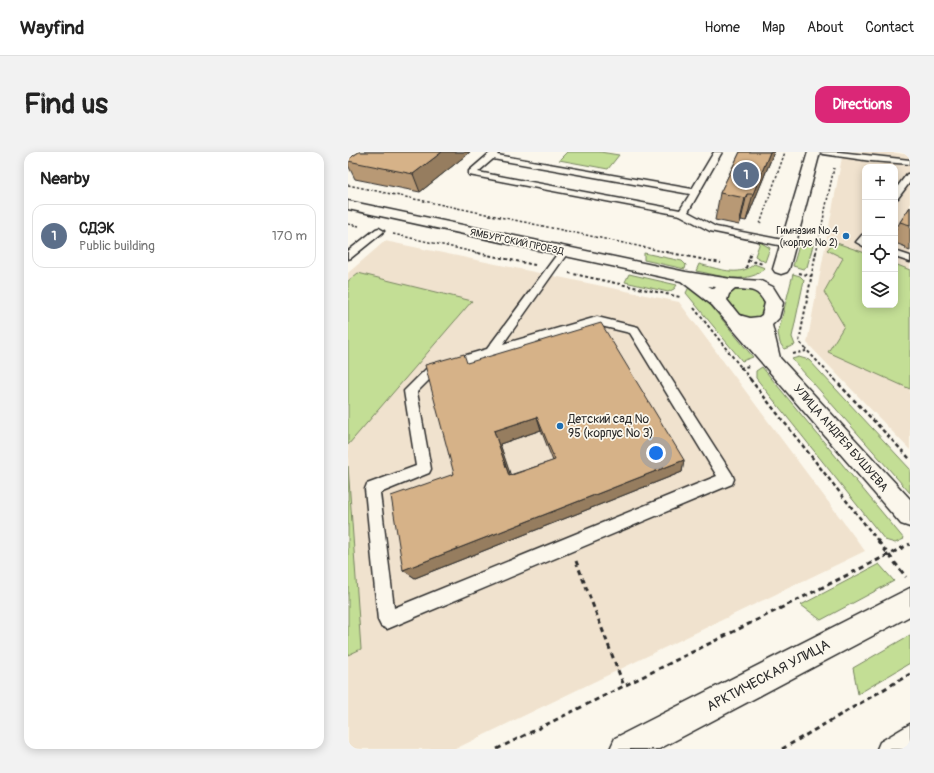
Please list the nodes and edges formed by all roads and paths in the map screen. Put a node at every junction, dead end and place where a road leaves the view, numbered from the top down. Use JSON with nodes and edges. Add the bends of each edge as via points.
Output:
{"nodes":[{"id":1,"x":718,"y":152,"type":"edge"},
{"id":2,"x":785,"y":152,"type":"edge"},
{"id":3,"x":814,"y":152,"type":"edge"},
{"id":4,"x":823,"y":152,"type":"edge"},
{"id":5,"x":493,"y":154,"type":"edge"},
{"id":6,"x":837,"y":154,"type":"junction"},
{"id":7,"x":910,"y":162,"type":"edge"},
{"id":8,"x":910,"y":176,"type":"edge"},
{"id":9,"x":348,"y":185,"type":"edge"},
{"id":10,"x":695,"y":192,"type":"junction"},
{"id":11,"x":898,"y":192,"type":"edge"},
{"id":12,"x":348,"y":205,"type":"edge"},
{"id":13,"x":683,"y":213,"type":"junction"},
{"id":14,"x":379,"y":231,"type":"dead end"},
{"id":15,"x":756,"y":237,"type":"junction"},
{"id":16,"x":788,"y":244,"type":"junction"},
{"id":17,"x":564,"y":251,"type":"junction"},
{"id":18,"x":898,"y":255,"type":"edge"},
{"id":19,"x":348,"y":256,"type":"edge"},
{"id":20,"x":910,"y":259,"type":"edge"},
{"id":21,"x":724,"y":264,"type":"dead end"},
{"id":22,"x":746,"y":268,"type":"dead end"},
{"id":23,"x":781,"y":269,"type":"junction"},
{"id":24,"x":686,"y":278,"type":"junction"},
{"id":25,"x":731,"y":284,"type":"junction"},
{"id":26,"x":755,"y":285,"type":"junction"},
{"id":27,"x":718,"y":301,"type":"junction"},
{"id":28,"x":774,"y":303,"type":"junction"},
{"id":29,"x":733,"y":319,"type":"junction"},
{"id":30,"x":763,"y":323,"type":"junction"},
{"id":31,"x":490,"y":352,"type":"junction"},
{"id":32,"x":771,"y":360,"type":"junction"},
{"id":33,"x":910,"y":459,"type":"edge"},
{"id":34,"x":910,"y":516,"type":"edge"},
{"id":35,"x":569,"y":544,"type":"junction"},
{"id":36,"x":910,"y":544,"type":"edge"},
{"id":37,"x":910,"y":601,"type":"edge"},
{"id":38,"x":910,"y":674,"type":"edge"},
{"id":39,"x":624,"y":686,"type":"junction"},
{"id":40,"x":910,"y":734,"type":"edge"},
{"id":41,"x":497,"y":749,"type":"edge"},
{"id":42,"x":626,"y":749,"type":"edge"},
{"id":43,"x":782,"y":749,"type":"edge"},
{"id":44,"x":887,"y":749,"type":"edge"}],
"edges":[{"from":1,"to":10,"type":"lane"},
{"from":2,"to":15,"type":"path"},
{"from":3,"to":16,"type":"street"},
{"from":4,"to":6,"type":"lane"},
{"from":5,"to":10,"type":"lane"},
{"from":5,"to":13,"type":"lane","via":[[472,173]]},
{"from":6,"to":7,"type":"lane"},
{"from":6,"to":33,"type":"path","via":[[799,342]]},
{"from":8,"to":11,"type":"lane"},
{"from":9,"to":21,"type":"path"},
{"from":10,"to":13,"type":"lane"},
{"from":12,"to":17,"type":"street","name":"ЯМБУРГСКИЙ ПРОЕЗД"},
{"from":13,"to":15,"type":"lane","via":[[713,229]]},
{"from":14,"to":19,"type":"lane"},
{"from":15,"to":16,"type":"lane"},
{"from":15,"to":22,"type":"path"},
{"from":16,"to":23,"type":"street"},
{"from":17,"to":24,"type":"street","name":"ЯМБУРГСКИЙ ПРОЕЗД"},
{"from":17,"to":31,"type":"lane"},
{"from":18,"to":20,"type":"lane"},
{"from":23,"to":26,"type":"street"},
{"from":23,"to":28,"type":"street"},
{"from":24,"to":25,"type":"street","name":"ЯМБУРГСКИЙ ПРОЕЗД"},
{"from":24,"to":27,"type":"street"},
{"from":25,"to":26,"type":"street"},
{"from":25,"to":27,"type":"street","via":[[721,291]]},
{"from":26,"to":28,"type":"street","via":[[767,291]]},
{"from":27,"to":29,"type":"street"},
{"from":28,"to":30,"type":"street","via":[[770,318]]},
{"from":29,"to":30,"type":"street","via":[[750,324]]},
{"from":29,"to":32,"type":"street","name":"УЛИЦА АНДРЕЯ БУШУЕВА"},
{"from":30,"to":32,"type":"street"},
{"from":31,"to":35,"type":"lane","via":[[597,321],[634,330],[727,479]]},
{"from":31,"to":35,"type":"lane","via":[[433,369],[410,391],[424,469],[372,489],[387,620]]},
{"from":32,"to":34,"type":"street","name":"УЛИЦА АНДРЕЯ БУШУЕВА"},
{"from":35,"to":39,"type":"path"},
{"from":36,"to":39,"type":"path"},
{"from":37,"to":42,"type":"street","name":"АРКТИЧЕСКАЯ УЛИЦА"},
{"from":38,"to":43,"type":"path"},
{"from":39,"to":41,"type":"path"},
{"from":40,"to":44,"type":"lane"}]}
